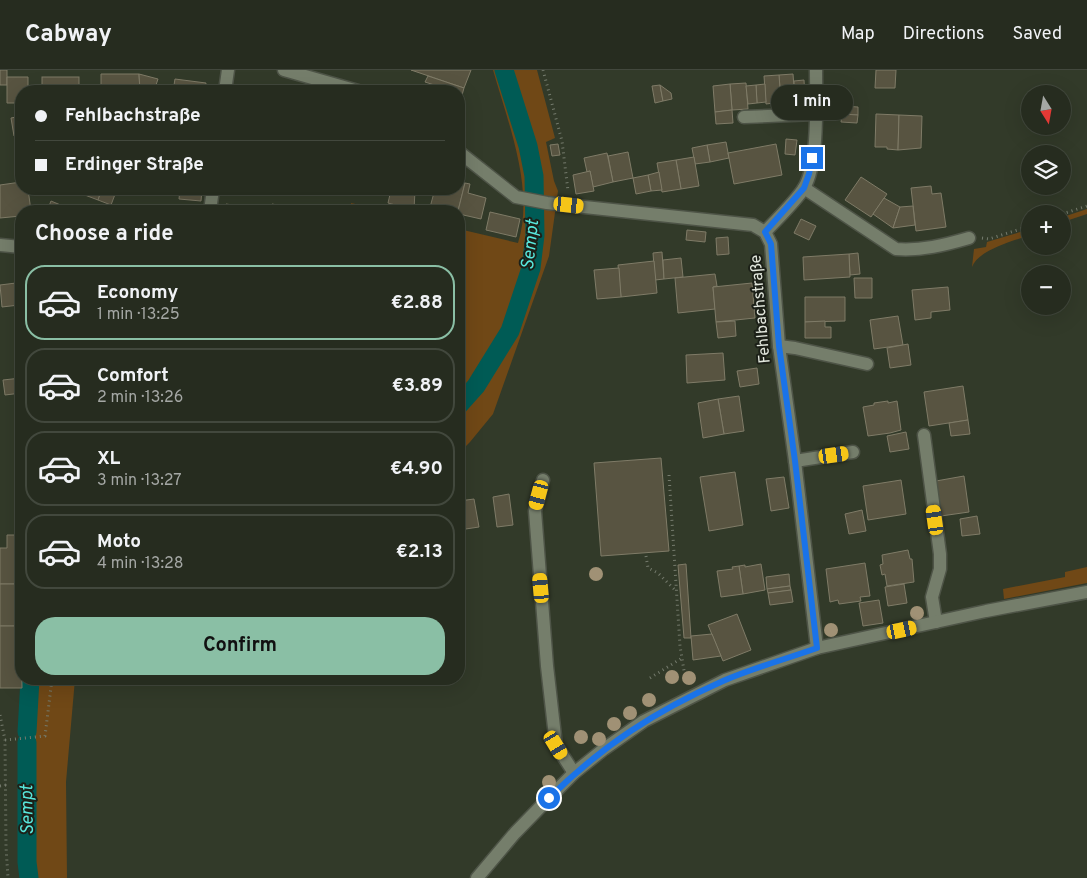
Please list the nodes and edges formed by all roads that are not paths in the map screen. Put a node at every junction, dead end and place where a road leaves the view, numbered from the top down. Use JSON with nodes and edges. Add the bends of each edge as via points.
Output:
{"nodes":[{"id":1,"x":228,"y":70,"type":"edge"},
{"id":2,"x":284,"y":70,"type":"edge"},
{"id":3,"x":816,"y":70,"type":"edge"},
{"id":4,"x":226,"y":85,"type":"edge"},
{"id":5,"x":337,"y":85,"type":"edge"},
{"id":6,"x":815,"y":114,"type":"junction"},
{"id":7,"x":744,"y":117,"type":"dead end"},
{"id":8,"x":465,"y":157,"type":"edge"},
{"id":9,"x":804,"y":188,"type":"junction"},
{"id":10,"x":765,"y":232,"type":"junction"},
{"id":11,"x":969,"y":238,"type":"road end"},
{"id":12,"x":0,"y":245,"type":"edge"},
{"id":13,"x":15,"y":246,"type":"edge"},
{"id":14,"x":779,"y":346,"type":"junction"},
{"id":15,"x":867,"y":364,"type":"dead end"},
{"id":16,"x":924,"y":435,"type":"dead end"},
{"id":17,"x":854,"y":452,"type":"dead end"},
{"id":18,"x":795,"y":461,"type":"junction"},
{"id":19,"x":543,"y":480,"type":"dead end"},
{"id":20,"x":1087,"y":592,"type":"edge"},
{"id":21,"x":936,"y":622,"type":"junction"},
{"id":22,"x":817,"y":648,"type":"junction"},
{"id":23,"x":574,"y":773,"type":"junction"},
{"id":24,"x":477,"y":878,"type":"edge"}],
"edges":[{"from":1,"to":4,"type":"street"},
{"from":2,"to":5,"type":"street"},
{"from":3,"to":6,"type":"street"},
{"from":6,"to":7,"type":"street"},
{"from":6,"to":9,"type":"street","via":[[815,141]]},
{"from":8,"to":10,"type":"street","name":"Fehlbachstraße","via":[[516,197],[753,225]]},
{"from":9,"to":10,"type":"street"},
{"from":9,"to":11,"type":"street","via":[[896,249],[938,247]]},
{"from":10,"to":14,"type":"street","name":"Fehlbachstraße","via":[[771,244]]},
{"from":12,"to":13,"type":"street"},
{"from":14,"to":15,"type":"street"},
{"from":14,"to":18,"type":"street","name":"Fehlbachstraße"},
{"from":16,"to":21,"type":"street","via":[[940,554],[940,569],[932,596]]},
{"from":17,"to":18,"type":"street"},
{"from":18,"to":22,"type":"street","name":"Fehlbachstraße"},
{"from":19,"to":23,"type":"street","via":[[535,511],[547,666],[556,745]]},
{"from":20,"to":21,"type":"street"},
{"from":21,"to":22,"type":"street"},
{"from":22,"to":23,"type":"street","via":[[725,680],[684,700],[644,721]]},
{"from":23,"to":24,"type":"street","via":[[515,833]]}]}
